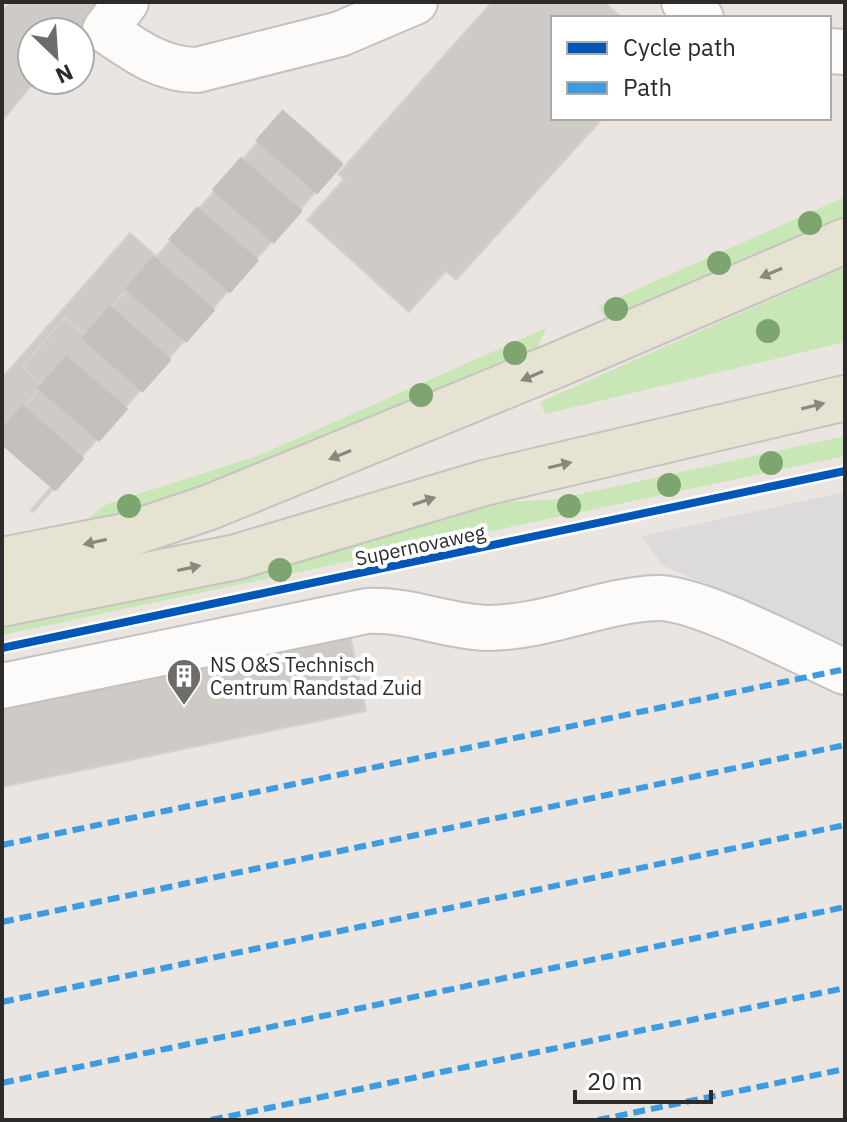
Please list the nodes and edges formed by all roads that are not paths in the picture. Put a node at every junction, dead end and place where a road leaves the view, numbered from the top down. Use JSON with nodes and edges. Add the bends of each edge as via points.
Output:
{"nodes":[{"id":1,"x":126,"y":2,"type":"edge"},
{"id":2,"x":415,"y":2,"type":"edge"},
{"id":3,"x":684,"y":2,"type":"edge"},
{"id":4,"x":699,"y":16,"type":"edge"},
{"id":5,"x":845,"y":241,"type":"edge"},
{"id":6,"x":845,"y":398,"type":"edge"},
{"id":7,"x":2,"y":560,"type":"edge"},
{"id":8,"x":2,"y":604,"type":"edge"},
{"id":9,"x":845,"y":672,"type":"edge"},
{"id":10,"x":2,"y":686,"type":"edge"}],
"edges":[{"from":1,"to":2,"type":"lane","via":[[105,30],[147,58],[197,70],[340,34]]},
{"from":3,"to":4,"type":"lane"},
{"from":5,"to":7,"type":"main road","one_way":true,"via":[[210,507],[124,536]]},
{"from":8,"to":6,"type":"main road","name":"Supernovaweg","one_way":true,"via":[[236,557],[484,483]]},
{"from":9,"to":10,"type":"lane","via":[[700,607],[656,598],[496,627],[410,612],[367,611]]}]}
